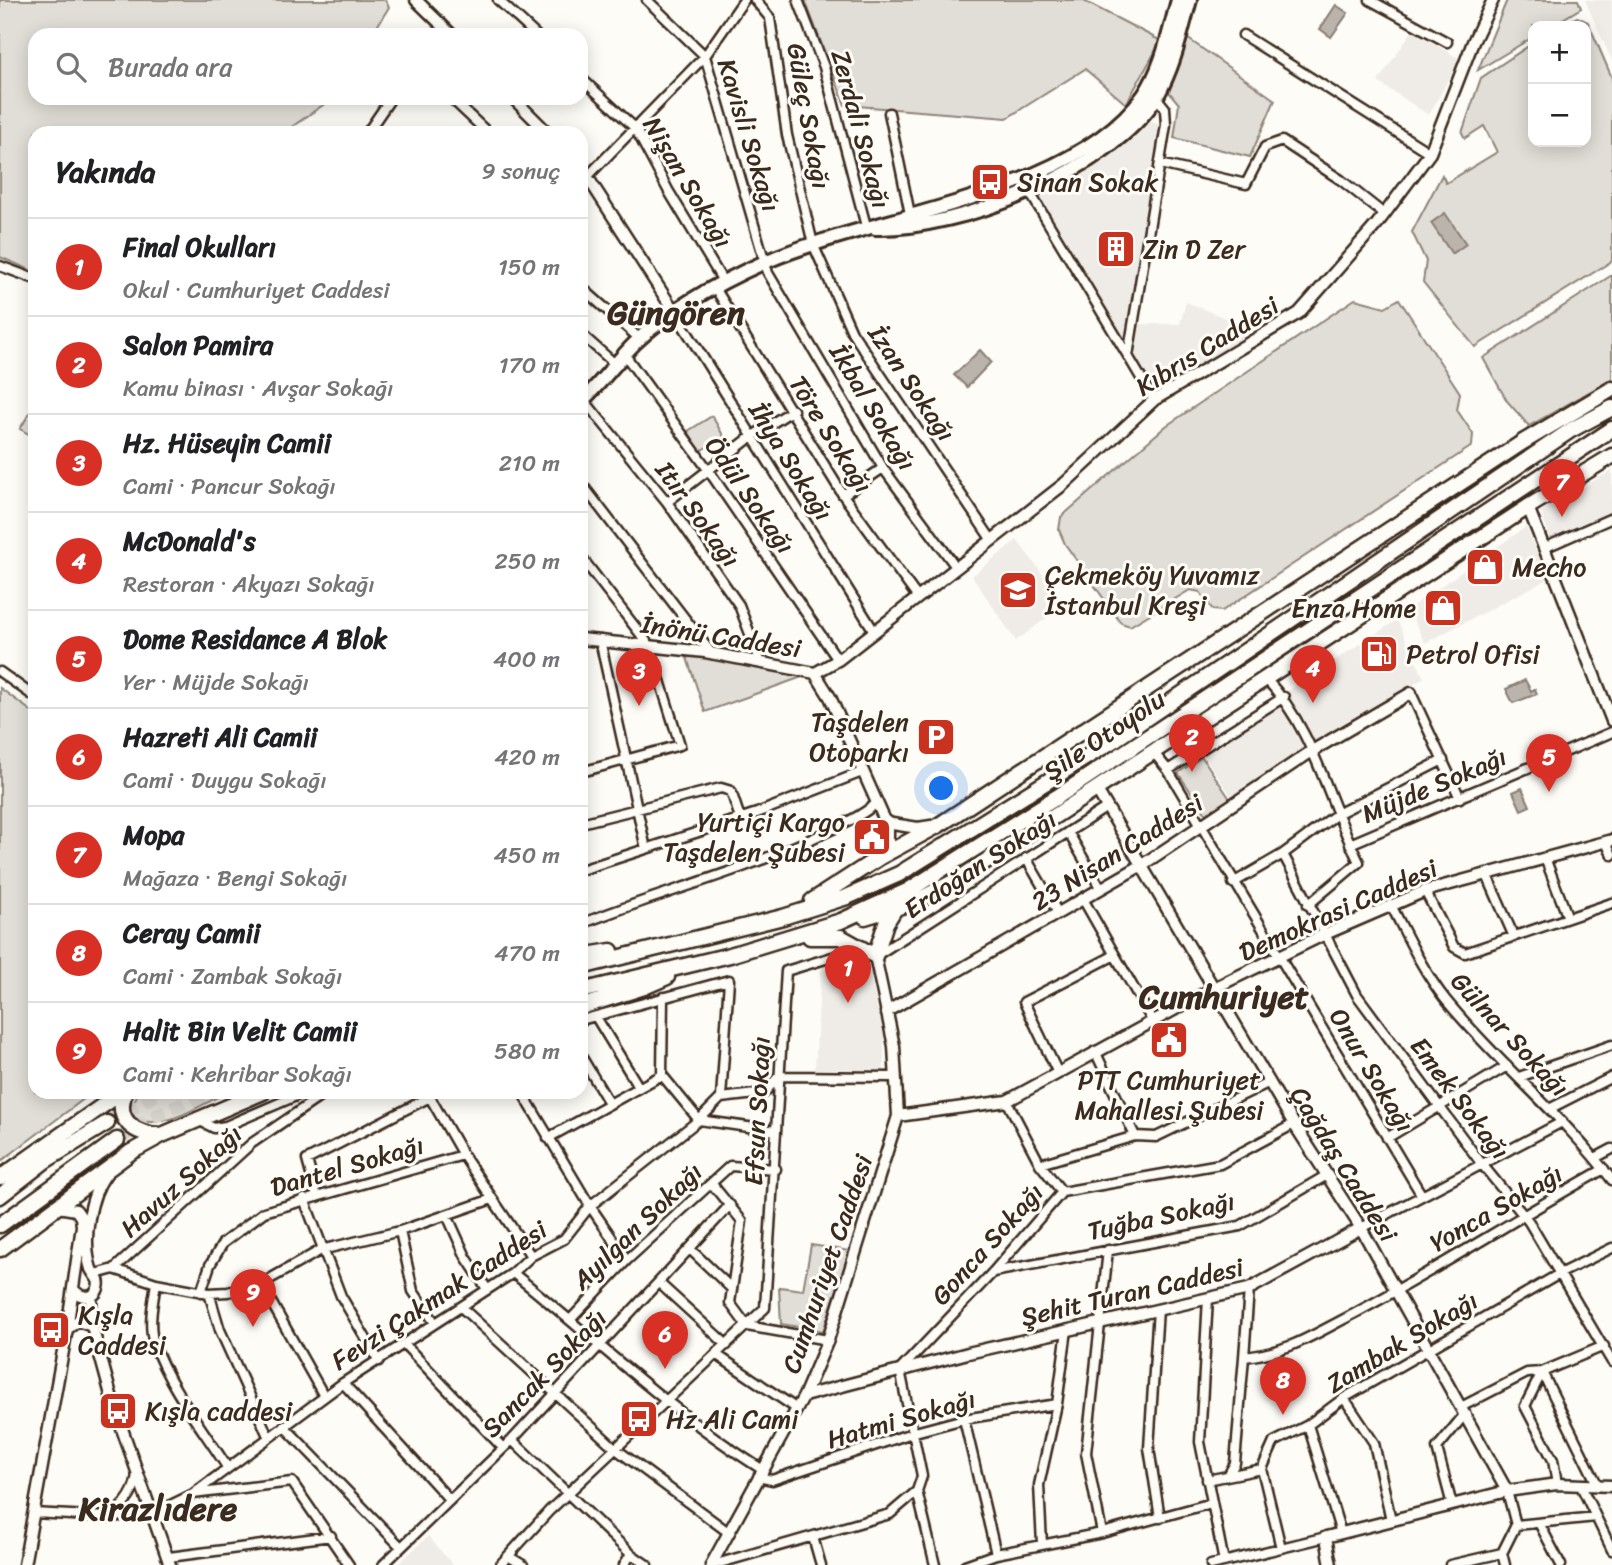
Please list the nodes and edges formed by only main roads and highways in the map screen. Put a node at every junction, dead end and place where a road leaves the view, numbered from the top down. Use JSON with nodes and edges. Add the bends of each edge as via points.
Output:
{"nodes":[{"id":1,"x":1178,"y":0,"type":"edge"},
{"id":2,"x":1190,"y":0,"type":"edge"},
{"id":3,"x":1152,"y":92,"type":"junction"},
{"id":4,"x":871,"y":229,"type":"junction"},
{"id":5,"x":1612,"y":389,"type":"edge"},
{"id":6,"x":588,"y":394,"type":"edge"},
{"id":7,"x":1612,"y":408,"type":"edge"},
{"id":8,"x":1612,"y":429,"type":"edge"},
{"id":9,"x":1612,"y":456,"type":"edge"},
{"id":10,"x":886,"y":823,"type":"road end"},
{"id":11,"x":880,"y":857,"type":"junction"},
{"id":12,"x":909,"y":890,"type":"junction"},
{"id":13,"x":895,"y":910,"type":"junction"},
{"id":14,"x":783,"y":917,"type":"junction"},
{"id":15,"x":841,"y":921,"type":"junction"},
{"id":16,"x":785,"y":938,"type":"junction"},
{"id":17,"x":691,"y":939,"type":"junction"},
{"id":18,"x":588,"y":955,"type":"edge"},
{"id":19,"x":694,"y":964,"type":"junction"},
{"id":20,"x":588,"y":965,"type":"edge"},
{"id":21,"x":588,"y":988,"type":"edge"},
{"id":22,"x":588,"y":1005,"type":"edge"},
{"id":23,"x":97,"y":1099,"type":"edge"},
{"id":24,"x":113,"y":1099,"type":"edge"},
{"id":25,"x":122,"y":1099,"type":"edge"},
{"id":26,"x":243,"y":1099,"type":"edge"},
{"id":27,"x":107,"y":1123,"type":"tunnel mouth"},
{"id":28,"x":162,"y":1135,"type":"junction"},
{"id":29,"x":55,"y":1138,"type":"junction"},
{"id":30,"x":117,"y":1140,"type":"tunnel mouth"},
{"id":31,"x":0,"y":1178,"type":"edge"},
{"id":32,"x":0,"y":1196,"type":"edge"},
{"id":33,"x":0,"y":1225,"type":"edge"},
{"id":34,"x":0,"y":1249,"type":"edge"}],
"edges":[{"from":1,"to":3,"type":"main road"},
{"from":2,"to":3,"type":"main road","via":[[1171,62]]},
{"from":3,"to":4,"type":"main road","via":[[1068,158],[1011,184]]},
{"from":3,"to":4,"type":"main road","via":[[1115,142],[1074,170],[983,208],[902,229]]},
{"from":4,"to":6,"type":"main road","via":[[764,262],[719,285],[640,339]]},
{"from":5,"to":11,"type":"highway","via":[[1523,442],[939,825]]},
{"from":7,"to":14,"type":"highway","name":"Şile Otoyolu","via":[[1570,430],[990,820],[899,874]]},
{"from":8,"to":12,"type":"highway","name":"Şile Otoyolu"},
{"from":9,"to":13,"type":"highway","via":[[957,880]]},
{"from":10,"to":11,"type":"highway","via":[[886,844]]},
{"from":11,"to":14,"type":"highway"},
{"from":12,"to":13,"type":"highway"},
{"from":12,"to":15,"type":"highway","name":"Şile Otoyolu"},
{"from":13,"to":15,"type":"highway"},
{"from":13,"to":16,"type":"highway","via":[[876,956],[841,937]]},
{"from":14,"to":17,"type":"highway","name":"Şile Otoyolu"},
{"from":15,"to":16,"type":"highway","name":"Şile Otoyolu"},
{"from":16,"to":19,"type":"highway","name":"Şile Otoyolu"},
{"from":17,"to":18,"type":"highway"},
{"from":17,"to":20,"type":"highway","name":"Şile Otoyolu"},
{"from":19,"to":21,"type":"highway","name":"Şile Otoyolu"},
{"from":19,"to":22,"type":"highway","via":[[644,987]]},
{"from":23,"to":29,"type":"highway"},
{"from":24,"to":29,"type":"highway"},
{"from":25,"to":28,"type":"highway","via":[[120,1108],[127,1124],[142,1133]]},
{"from":26,"to":28,"type":"highway"},
{"from":27,"to":32,"type":"highway","via":[[45,1161]]},
{"from":28,"to":34,"type":"highway"},
{"from":29,"to":31,"type":"highway"},
{"from":30,"to":33,"type":"highway"}]}
